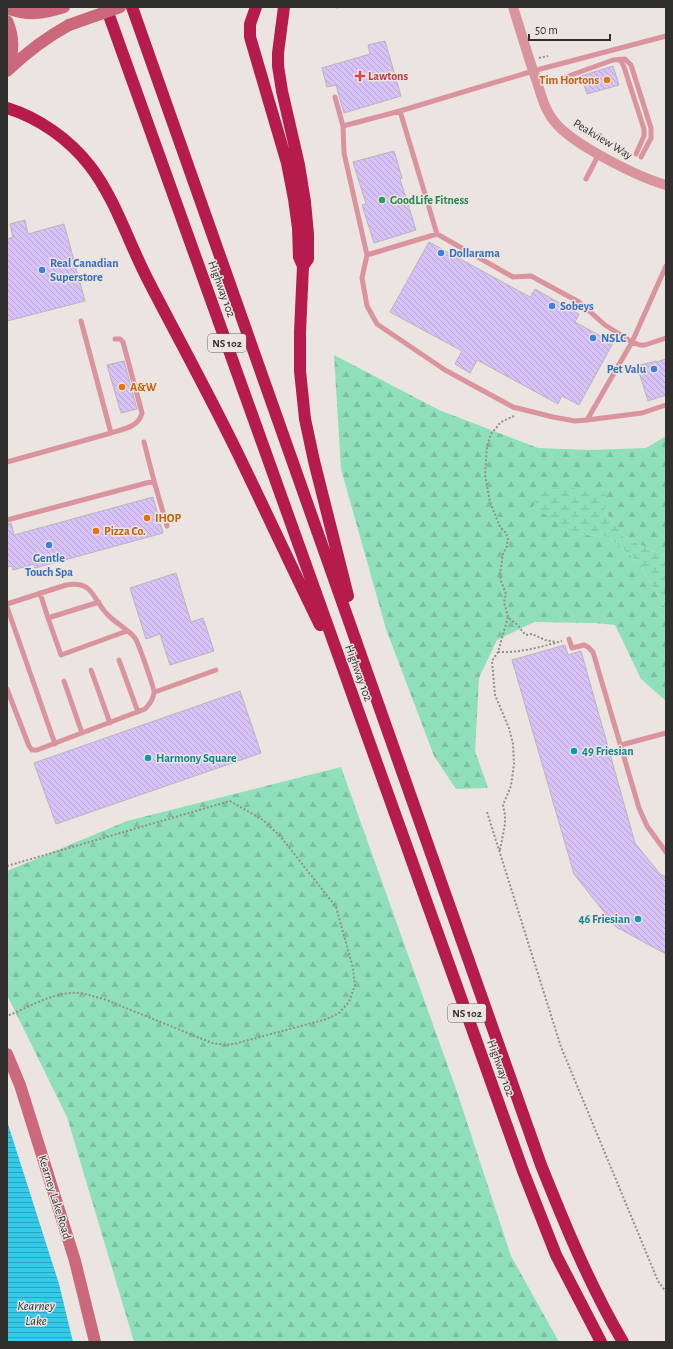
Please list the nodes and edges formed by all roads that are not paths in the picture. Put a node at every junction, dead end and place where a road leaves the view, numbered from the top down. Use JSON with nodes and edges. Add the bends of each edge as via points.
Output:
{"nodes":[{"id":1,"x":63,"y":7,"type":"edge"},
{"id":2,"x":106,"y":7,"type":"edge"},
{"id":3,"x":120,"y":7,"type":"edge"},
{"id":4,"x":132,"y":7,"type":"edge"},
{"id":5,"x":256,"y":7,"type":"edge"},
{"id":6,"x":284,"y":7,"type":"edge"},
{"id":7,"x":513,"y":7,"type":"edge"},
{"id":8,"x":7,"y":8,"type":"edge"},
{"id":9,"x":7,"y":21,"type":"edge"},
{"id":10,"x":666,"y":36,"type":"edge"},
{"id":11,"x":618,"y":60,"type":"junction"},
{"id":12,"x":7,"y":70,"type":"edge"},
{"id":13,"x":533,"y":71,"type":"junction"},
{"id":14,"x":563,"y":78,"type":"dead end"},
{"id":15,"x":335,"y":97,"type":"dead end"},
{"id":16,"x":7,"y":108,"type":"edge"},
{"id":17,"x":400,"y":111,"type":"junction"},
{"id":18,"x":343,"y":126,"type":"junction"},
{"id":19,"x":599,"y":154,"type":"junction"},
{"id":20,"x":636,"y":154,"type":"dead end"},
{"id":21,"x":641,"y":157,"type":"dead end"},
{"id":22,"x":586,"y":179,"type":"dead end"},
{"id":23,"x":666,"y":185,"type":"edge"},
{"id":24,"x":437,"y":234,"type":"junction"},
{"id":25,"x":367,"y":255,"type":"junction"},
{"id":26,"x":303,"y":266,"type":"junction"},
{"id":27,"x":666,"y":266,"type":"edge"},
{"id":28,"x":81,"y":321,"type":"dead end"},
{"id":29,"x":115,"y":338,"type":"dead end"},
{"id":30,"x":666,"y":338,"type":"edge"},
{"id":31,"x":632,"y":342,"type":"junction"},
{"id":32,"x":666,"y":405,"type":"edge"},
{"id":33,"x":587,"y":420,"type":"junction"},
{"id":34,"x":111,"y":433,"type":"junction"},
{"id":35,"x":144,"y":442,"type":"dead end"},
{"id":36,"x":7,"y":462,"type":"edge"},
{"id":37,"x":154,"y":481,"type":"junction"},
{"id":38,"x":7,"y":520,"type":"edge"},
{"id":39,"x":167,"y":526,"type":"dead end"},
{"id":40,"x":40,"y":593,"type":"junction"},
{"id":41,"x":99,"y":602,"type":"junction"},
{"id":42,"x":7,"y":604,"type":"edge"},
{"id":43,"x":7,"y":607,"type":"edge"},
{"id":44,"x":48,"y":618,"type":"junction"},
{"id":45,"x":127,"y":631,"type":"junction"},
{"id":46,"x":569,"y":639,"type":"road end"},
{"id":47,"x":119,"y":660,"type":"dead end"},
{"id":48,"x":91,"y":670,"type":"dead end"},
{"id":49,"x":216,"y":670,"type":"dead end"},
{"id":50,"x":368,"y":672,"type":"junction"},
{"id":51,"x":346,"y":679,"type":"junction"},
{"id":52,"x":64,"y":681,"type":"dead end"},
{"id":53,"x":7,"y":689,"type":"edge"},
{"id":54,"x":155,"y":692,"type":"junction"},
{"id":55,"x":138,"y":712,"type":"junction"},
{"id":56,"x":110,"y":722,"type":"junction"},
{"id":57,"x":82,"y":733,"type":"junction"},
{"id":58,"x":666,"y":733,"type":"edge"},
{"id":59,"x":55,"y":744,"type":"junction"},
{"id":60,"x":621,"y":745,"type":"junction"},
{"id":61,"x":666,"y":852,"type":"edge"},
{"id":62,"x":7,"y":1054,"type":"edge"},
{"id":63,"x":95,"y":1342,"type":"edge"},
{"id":64,"x":601,"y":1342,"type":"edge"},
{"id":65,"x":624,"y":1342,"type":"edge"}],
"edges":[{"from":1,"to":8,"type":"main road","via":[[34,14]]},
{"from":2,"to":51,"type":"highway","name":"Highway 102","number":"NS 102"},
{"from":3,"to":12,"type":"main road","bridge":true,"via":[[68,25],[34,47]]},
{"from":4,"to":50,"type":"highway","name":"Highway 102","number":"NS 102"},
{"from":5,"to":26,"type":"highway","via":[[250,24],[250,38],[286,163],[294,199],[299,257]]},
{"from":6,"to":26,"type":"highway","via":[[278,66],[305,202],[308,259]]},
{"from":7,"to":13,"type":"street","name":"Peakview Way"},
{"from":9,"to":12,"type":"main road","via":[[12,48]]},
{"from":10,"to":13,"type":"lane"},
{"from":11,"to":14,"type":"lane"},
{"from":11,"to":20,"type":"lane","via":[[624,67],[644,128],[644,136]]},
{"from":11,"to":21,"type":"lane","via":[[625,59],[631,65],[651,128],[651,138]]},
{"from":13,"to":17,"type":"lane"},
{"from":13,"to":19,"type":"street","name":"Peakview Way","via":[[544,105],[554,121],[569,136]]},
{"from":15,"to":18,"type":"lane"},
{"from":16,"to":51,"type":"highway","via":[[33,119],[64,139],[98,178],[139,264],[240,457]]},
{"from":17,"to":18,"type":"lane"},
{"from":17,"to":24,"type":"lane"},
{"from":18,"to":25,"type":"lane","via":[[344,152]]},
{"from":19,"to":22,"type":"lane"},
{"from":19,"to":23,"type":"street","name":"Peakview Way","via":[[651,181]]},
{"from":24,"to":25,"type":"lane"},
{"from":24,"to":31,"type":"lane","via":[[512,277],[531,276],[579,302],[605,325]]},
{"from":25,"to":33,"type":"lane","via":[[362,278],[367,306],[377,324],[445,370],[514,407],[575,421]]},
{"from":26,"to":50,"type":"highway","via":[[300,371],[305,419]]},
{"from":27,"to":31,"type":"lane"},
{"from":28,"to":34,"type":"lane"},
{"from":29,"to":34,"type":"lane","via":[[123,342],[142,413],[135,424]]},
{"from":30,"to":31,"type":"lane","via":[[645,345]]},
{"from":31,"to":33,"type":"lane"},
{"from":32,"to":33,"type":"lane","via":[[642,413]]},
{"from":34,"to":36,"type":"lane"},
{"from":35,"to":37,"type":"lane"},
{"from":37,"to":38,"type":"lane"},
{"from":37,"to":39,"type":"lane"},
{"from":40,"to":41,"type":"lane","via":[[74,583],[92,591]]},
{"from":40,"to":42,"type":"lane"},
{"from":40,"to":44,"type":"lane"},
{"from":41,"to":44,"type":"lane"},
{"from":41,"to":45,"type":"lane","via":[[106,613]]},
{"from":43,"to":59,"type":"lane"},
{"from":44,"to":45,"type":"lane","via":[[61,655]]},
{"from":45,"to":54,"type":"lane","via":[[135,638]]},
{"from":46,"to":60,"type":"lane","via":[[572,648],[584,645],[593,652]]},
{"from":47,"to":55,"type":"lane"},
{"from":48,"to":56,"type":"lane"},
{"from":49,"to":54,"type":"lane"},
{"from":50,"to":65,"type":"highway","name":"Highway 102","number":"NS 102","via":[[541,1165],[574,1247]]},
{"from":51,"to":64,"type":"highway","name":"Highway 102","number":"NS 102","via":[[523,1172],[556,1255]]},
{"from":52,"to":57,"type":"lane"},
{"from":53,"to":59,"type":"lane","via":[[32,750]]},
{"from":54,"to":55,"type":"lane","via":[[151,703]]},
{"from":55,"to":56,"type":"lane"},
{"from":56,"to":57,"type":"lane"},
{"from":57,"to":59,"type":"lane"},
{"from":58,"to":60,"type":"lane"},
{"from":60,"to":61,"type":"lane","via":[[639,808],[647,826]]},
{"from":62,"to":63,"type":"main road","name":"Kearney Lake Road","via":[[20,1086],[75,1261]]}]}
